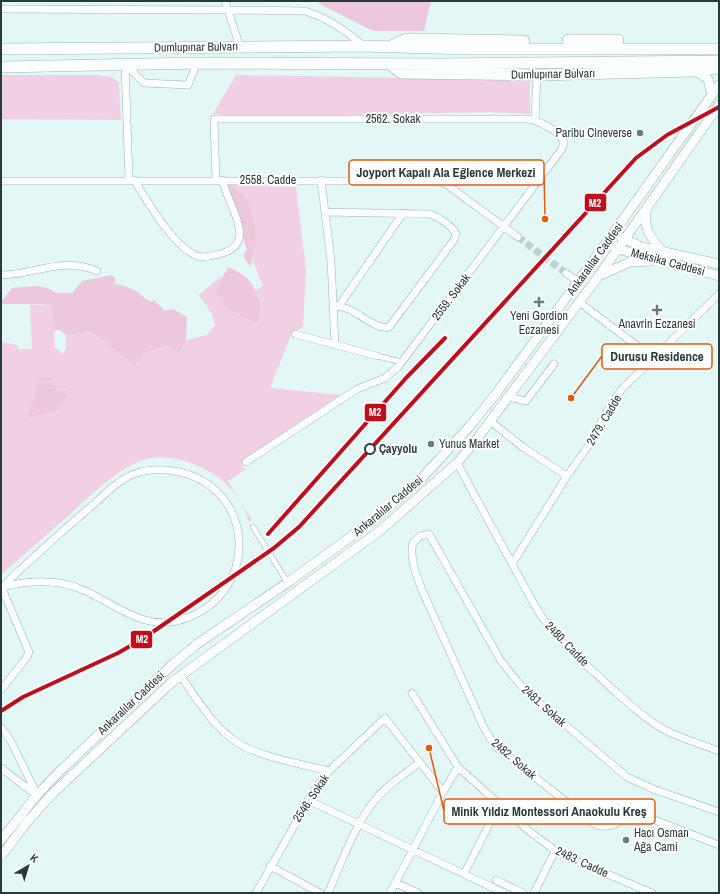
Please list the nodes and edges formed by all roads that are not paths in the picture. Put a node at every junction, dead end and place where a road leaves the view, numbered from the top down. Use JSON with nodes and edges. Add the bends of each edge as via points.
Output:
{"nodes":[{"id":1,"x":225,"y":1,"type":"edge"},
{"id":2,"x":1,"y":9,"type":"edge"},
{"id":3,"x":228,"y":10,"type":"junction"},
{"id":4,"x":719,"y":41,"type":"edge"},
{"id":5,"x":363,"y":46,"type":"junction"},
{"id":6,"x":391,"y":46,"type":"junction"},
{"id":7,"x":240,"y":47,"type":"junction"},
{"id":8,"x":1,"y":49,"type":"edge"},
{"id":9,"x":719,"y":49,"type":"edge"},
{"id":10,"x":719,"y":60,"type":"edge"},
{"id":11,"x":197,"y":63,"type":"junction"},
{"id":12,"x":125,"y":64,"type":"junction"},
{"id":13,"x":390,"y":64,"type":"junction"},
{"id":14,"x":1,"y":67,"type":"edge"},
{"id":15,"x":719,"y":68,"type":"edge"},
{"id":16,"x":695,"y":71,"type":"junction"},
{"id":17,"x":537,"y":75,"type":"junction"},
{"id":18,"x":719,"y":86,"type":"edge"},
{"id":19,"x":712,"y":96,"type":"junction"},
{"id":20,"x":718,"y":107,"type":"edge"},
{"id":21,"x":535,"y":120,"type":"junction"},
{"id":22,"x":132,"y":180,"type":"junction"},
{"id":23,"x":219,"y":180,"type":"junction"},
{"id":24,"x":321,"y":180,"type":"junction"},
{"id":25,"x":1,"y":181,"type":"edge"},
{"id":26,"x":648,"y":204,"type":"junction"},
{"id":27,"x":325,"y":212,"type":"junction"},
{"id":28,"x":403,"y":213,"type":"junction"},
{"id":29,"x":504,"y":227,"type":"junction"},
{"id":30,"x":614,"y":232,"type":"junction"},
{"id":31,"x":518,"y":237,"type":"tunnel mouth"},
{"id":32,"x":625,"y":239,"type":"junction"},
{"id":33,"x":607,"y":242,"type":"junction"},
{"id":34,"x":618,"y":249,"type":"junction"},
{"id":35,"x":663,"y":256,"type":"junction"},
{"id":36,"x":719,"y":264,"type":"edge"},
{"id":37,"x":97,"y":272,"type":"dead end"},
{"id":38,"x":566,"y":273,"type":"tunnel mouth"},
{"id":39,"x":1,"y":275,"type":"edge"},
{"id":40,"x":719,"y":276,"type":"edge"},
{"id":41,"x":598,"y":277,"type":"junction"},
{"id":42,"x":578,"y":282,"type":"junction"},
{"id":43,"x":588,"y":290,"type":"junction"},
{"id":44,"x":719,"y":294,"type":"edge"},
{"id":45,"x":579,"y":302,"type":"junction"},
{"id":46,"x":336,"y":307,"type":"junction"},
{"id":47,"x":295,"y":334,"type":"dead end"},
{"id":48,"x":335,"y":344,"type":"junction"},
{"id":49,"x":376,"y":356,"type":"joint"},
{"id":50,"x":653,"y":358,"type":"junction"},
{"id":51,"x":402,"y":362,"type":"junction"},
{"id":52,"x":554,"y":364,"type":"dead end"},
{"id":53,"x":508,"y":398,"type":"junction"},
{"id":54,"x":490,"y":422,"type":"junction"},
{"id":55,"x":448,"y":451,"type":"junction"},
{"id":56,"x":246,"y":462,"type":"dead end"},
{"id":57,"x":457,"y":464,"type":"junction"},
{"id":58,"x":567,"y":476,"type":"junction"},
{"id":59,"x":253,"y":527,"type":"dead end"},
{"id":60,"x":363,"y":528,"type":"junction"},
{"id":61,"x":429,"y":534,"type":"joint"},
{"id":62,"x":371,"y":537,"type":"junction"},
{"id":63,"x":512,"y":564,"type":"junction"},
{"id":64,"x":288,"y":583,"type":"junction"},
{"id":65,"x":1,"y":587,"type":"edge"},
{"id":66,"x":173,"y":664,"type":"junction"},
{"id":67,"x":180,"y":675,"type":"junction"},
{"id":68,"x":1,"y":690,"type":"edge"},
{"id":69,"x":412,"y":693,"type":"dead end"},
{"id":70,"x":1,"y":727,"type":"edge"},
{"id":71,"x":719,"y":751,"type":"edge"},
{"id":72,"x":420,"y":762,"type":"junction"},
{"id":73,"x":458,"y":767,"type":"junction"},
{"id":74,"x":1,"y":768,"type":"edge"},
{"id":75,"x":329,"y":772,"type":"junction"},
{"id":76,"x":443,"y":792,"type":"junction"},
{"id":77,"x":37,"y":796,"type":"junction"},
{"id":78,"x":308,"y":800,"type":"junction"},
{"id":79,"x":499,"y":805,"type":"junction"},
{"id":80,"x":719,"y":812,"type":"edge"},
{"id":81,"x":360,"y":824,"type":"junction"},
{"id":82,"x":1,"y":840,"type":"edge"},
{"id":83,"x":719,"y":845,"type":"edge"},
{"id":84,"x":413,"y":850,"type":"junction"},
{"id":85,"x":555,"y":850,"type":"junction"},
{"id":86,"x":1,"y":856,"type":"edge"},
{"id":87,"x":270,"y":866,"type":"junction"},
{"id":88,"x":464,"y":874,"type":"junction"},
{"id":89,"x":496,"y":880,"type":"dead end"},
{"id":90,"x":396,"y":883,"type":"junction"},
{"id":91,"x":635,"y":890,"type":"edge"},
{"id":92,"x":256,"y":893,"type":"edge"},
{"id":93,"x":320,"y":893,"type":"edge"},
{"id":94,"x":328,"y":893,"type":"edge"},
{"id":95,"x":390,"y":893,"type":"edge"},
{"id":96,"x":418,"y":893,"type":"edge"},
{"id":97,"x":504,"y":893,"type":"edge"},
{"id":98,"x":523,"y":893,"type":"edge"},
{"id":99,"x":534,"y":893,"type":"edge"},
{"id":100,"x":652,"y":893,"type":"edge"}],
"edges":[{"from":1,"to":3,"type":"street"},
{"from":2,"to":3,"type":"street"},
{"from":3,"to":5,"type":"street","via":[[305,12],[336,25]]},
{"from":3,"to":7,"type":"street"},
{"from":4,"to":6,"type":"highway","name":"Dumlupınar Bulvarı","via":[[406,39]]},
{"from":5,"to":6,"type":"highway","name":"Dumlupınar Bulvarı"},
{"from":5,"to":7,"type":"highway","name":"Dumlupınar Bulvarı"},
{"from":6,"to":9,"type":"highway","name":"Dumlupınar Bulvarı","via":[[470,49]]},
{"from":7,"to":8,"type":"highway","name":"Dumlupınar Bulvarı"},
{"from":10,"to":13,"type":"highway","name":"Dumlupınar Bulvarı"},
{"from":11,"to":12,"type":"highway","name":"Dumlupınar Bulvarı"},
{"from":11,"to":12,"type":"street","via":[[188,85],[144,83]]},
{"from":11,"to":13,"type":"highway","name":"Dumlupınar Bulvarı"},
{"from":12,"to":14,"type":"highway","name":"Dumlupınar Bulvarı"},
{"from":12,"to":22,"type":"street"},
{"from":13,"to":17,"type":"highway","name":"Dumlupınar Bulvarı","via":[[401,73]]},
{"from":15,"to":16,"type":"highway","name":"Dumlupınar Bulvarı"},
{"from":16,"to":17,"type":"highway","name":"Dumlupınar Bulvarı"},
{"from":16,"to":19,"type":"main road","via":[[708,79]]},
{"from":17,"to":21,"type":"street"},
{"from":18,"to":19,"type":"main road","name":"Ankaralılar Caddesi"},
{"from":19,"to":30,"type":"main road","name":"Ankaralılar Caddesi"},
{"from":20,"to":26,"type":"main road","name":"Ankaralılar Caddesi"},
{"from":21,"to":23,"type":"street","name":"2562. Sokak","via":[[214,119]]},
{"from":21,"to":29,"type":"street","name":"2559. Sokak","via":[[560,136],[564,142],[562,149]]},
{"from":22,"to":23,"type":"street","name":"2558. Cadde"},
{"from":22,"to":23,"type":"street","via":[[170,232],[200,257],[229,250],[240,241],[238,223]]},
{"from":22,"to":25,"type":"street","name":"2558. Cadde"},
{"from":23,"to":24,"type":"street","name":"2558. Cadde"},
{"from":24,"to":27,"type":"street"},
{"from":24,"to":29,"type":"street","name":"2558. Cadde","via":[[439,181]]},
{"from":26,"to":32,"type":"main road","name":"Ankaralılar Caddesi"},
{"from":26,"to":35,"type":"main road","via":[[645,218],[647,231]]},
{"from":27,"to":28,"type":"street"},
{"from":27,"to":46,"type":"street"},
{"from":28,"to":46,"type":"street"},
{"from":28,"to":46,"type":"street","via":[[435,216],[455,232],[454,240],[389,327],[384,328]]},
{"from":29,"to":31,"type":"street","name":"2558. Cadde"},
{"from":29,"to":51,"type":"street","name":"2559. Sokak"},
{"from":30,"to":32,"type":"main road","name":"Meksika Caddesi"},
{"from":30,"to":33,"type":"main road","name":"Ankaralılar Caddesi"},
{"from":32,"to":34,"type":"main road","name":"Ankaralılar Caddesi"},
{"from":32,"to":35,"type":"main road","name":"Meksika Caddesi"},
{"from":33,"to":34,"type":"main road","name":"Meksika Caddesi"},
{"from":33,"to":42,"type":"main road","name":"Ankaralılar Caddesi"},
{"from":34,"to":35,"type":"main road","name":"Meksika Caddesi"},
{"from":34,"to":41,"type":"main road","name":"Ankaralılar Caddesi"},
{"from":35,"to":36,"type":"main road","name":"Meksika Caddesi"},
{"from":35,"to":40,"type":"main road","name":"Meksika Caddesi"},
{"from":35,"to":41,"type":"main road","via":[[630,262]]},
{"from":37,"to":39,"type":"street","via":[[77,265],[64,265]]},
{"from":38,"to":42,"type":"street"},
{"from":41,"to":43,"type":"main road","name":"Ankaralılar Caddesi"},
{"from":42,"to":43,"type":"main road"},
{"from":42,"to":55,"type":"main road","name":"Ankaralılar Caddesi","via":[[498,391]]},
{"from":43,"to":45,"type":"main road","name":"Ankaralılar Caddesi"},
{"from":44,"to":50,"type":"street","name":"2479. Cadde"},
{"from":45,"to":50,"type":"street"},
{"from":45,"to":53,"type":"main road","name":"Ankaralılar Caddesi"},
{"from":46,"to":48,"type":"street"},
{"from":47,"to":48,"type":"street"},
{"from":48,"to":49,"type":"street"},
{"from":49,"to":51,"type":"street"},
{"from":50,"to":58,"type":"street","name":"2479. Cadde","via":[[622,389],[589,445]]},
{"from":51,"to":56,"type":"street","name":"2559. Sokak","via":[[385,378],[357,389]]},
{"from":52,"to":53,"type":"street","via":[[526,401]]},
{"from":53,"to":54,"type":"main road","name":"Ankaralılar Caddesi"},
{"from":54,"to":57,"type":"main road","name":"Ankaralılar Caddesi"},
{"from":54,"to":58,"type":"street"},
{"from":55,"to":57,"type":"main road"},
{"from":55,"to":60,"type":"main road","name":"Ankaralılar Caddesi","via":[[406,494]]},
{"from":57,"to":62,"type":"main road","name":"Ankaralılar Caddesi"},
{"from":57,"to":63,"type":"street","name":"2480. Cadde"},
{"from":58,"to":63,"type":"street","name":"2479. Cadde"},
{"from":59,"to":64,"type":"street"},
{"from":60,"to":62,"type":"main road"},
{"from":60,"to":64,"type":"main road","name":"Ankaralılar Caddesi"},
{"from":61,"to":80,"type":"street","name":"2481. Sokak","via":[[502,660],[531,696],[627,777]]},
{"from":61,"to":83,"type":"street","name":"2482. Sokak","via":[[420,536],[413,543],[412,552],[417,574],[484,728],[495,746],[596,825],[610,827],[629,816],[642,815]]},
{"from":62,"to":67,"type":"main road","name":"Ankaralılar Caddesi"},
{"from":63,"to":71,"type":"street","name":"2480. Cadde","via":[[549,628],[583,662],[654,723]]},
{"from":64,"to":66,"type":"main road","name":"Ankaralılar Caddesi","via":[[197,644]]},
{"from":65,"to":65,"type":"street","via":[[121,481],[140,472],[172,471],[200,481],[222,498],[237,526],[239,557],[226,590],[203,612],[180,620],[157,623],[141,619],[86,591],[68,585],[35,582]]},
{"from":65,"to":68,"type":"street","via":[[29,652]]},
{"from":66,"to":67,"type":"main road"},
{"from":66,"to":77,"type":"main road","name":"Ankaralılar Caddesi"},
{"from":67,"to":75,"type":"street","via":[[216,723],[239,744]]},
{"from":67,"to":86,"type":"main road","name":"Ankaralılar Caddesi","via":[[52,794]]},
{"from":69,"to":73,"type":"street","name":"2483. Cadde"},
{"from":70,"to":77,"type":"street","via":[[11,741]]},
{"from":72,"to":75,"type":"street","name":"2546. Sokak","via":[[385,718]]},
{"from":72,"to":76,"type":"street"},
{"from":72,"to":81,"type":"street","via":[[379,796]]},
{"from":73,"to":76,"type":"street"},
{"from":73,"to":79,"type":"street","name":"2483. Cadde"},
{"from":74,"to":77,"type":"street"},
{"from":75,"to":78,"type":"street","name":"2546. Sokak"},
{"from":76,"to":84,"type":"street"},
{"from":77,"to":82,"type":"main road","name":"Ankaralılar Caddesi"},
{"from":78,"to":81,"type":"street"},
{"from":78,"to":87,"type":"street","name":"2546. Sokak"},
{"from":79,"to":85,"type":"street","name":"2483. Cadde"},
{"from":79,"to":88,"type":"street"},
{"from":81,"to":84,"type":"street"},
{"from":81,"to":94,"type":"street"},
{"from":84,"to":88,"type":"street"},
{"from":84,"to":90,"type":"street"},
{"from":85,"to":91,"type":"street","name":"2483. Cadde"},
{"from":85,"to":99,"type":"street"},
{"from":87,"to":92,"type":"street","name":"2546. Sokak"},
{"from":87,"to":93,"type":"street"},
{"from":88,"to":97,"type":"street"},
{"from":89,"to":98,"type":"street"},
{"from":90,"to":95,"type":"street"},
{"from":90,"to":96,"type":"street"},
{"from":91,"to":100,"type":"street","name":"2483. Cadde"}]}
